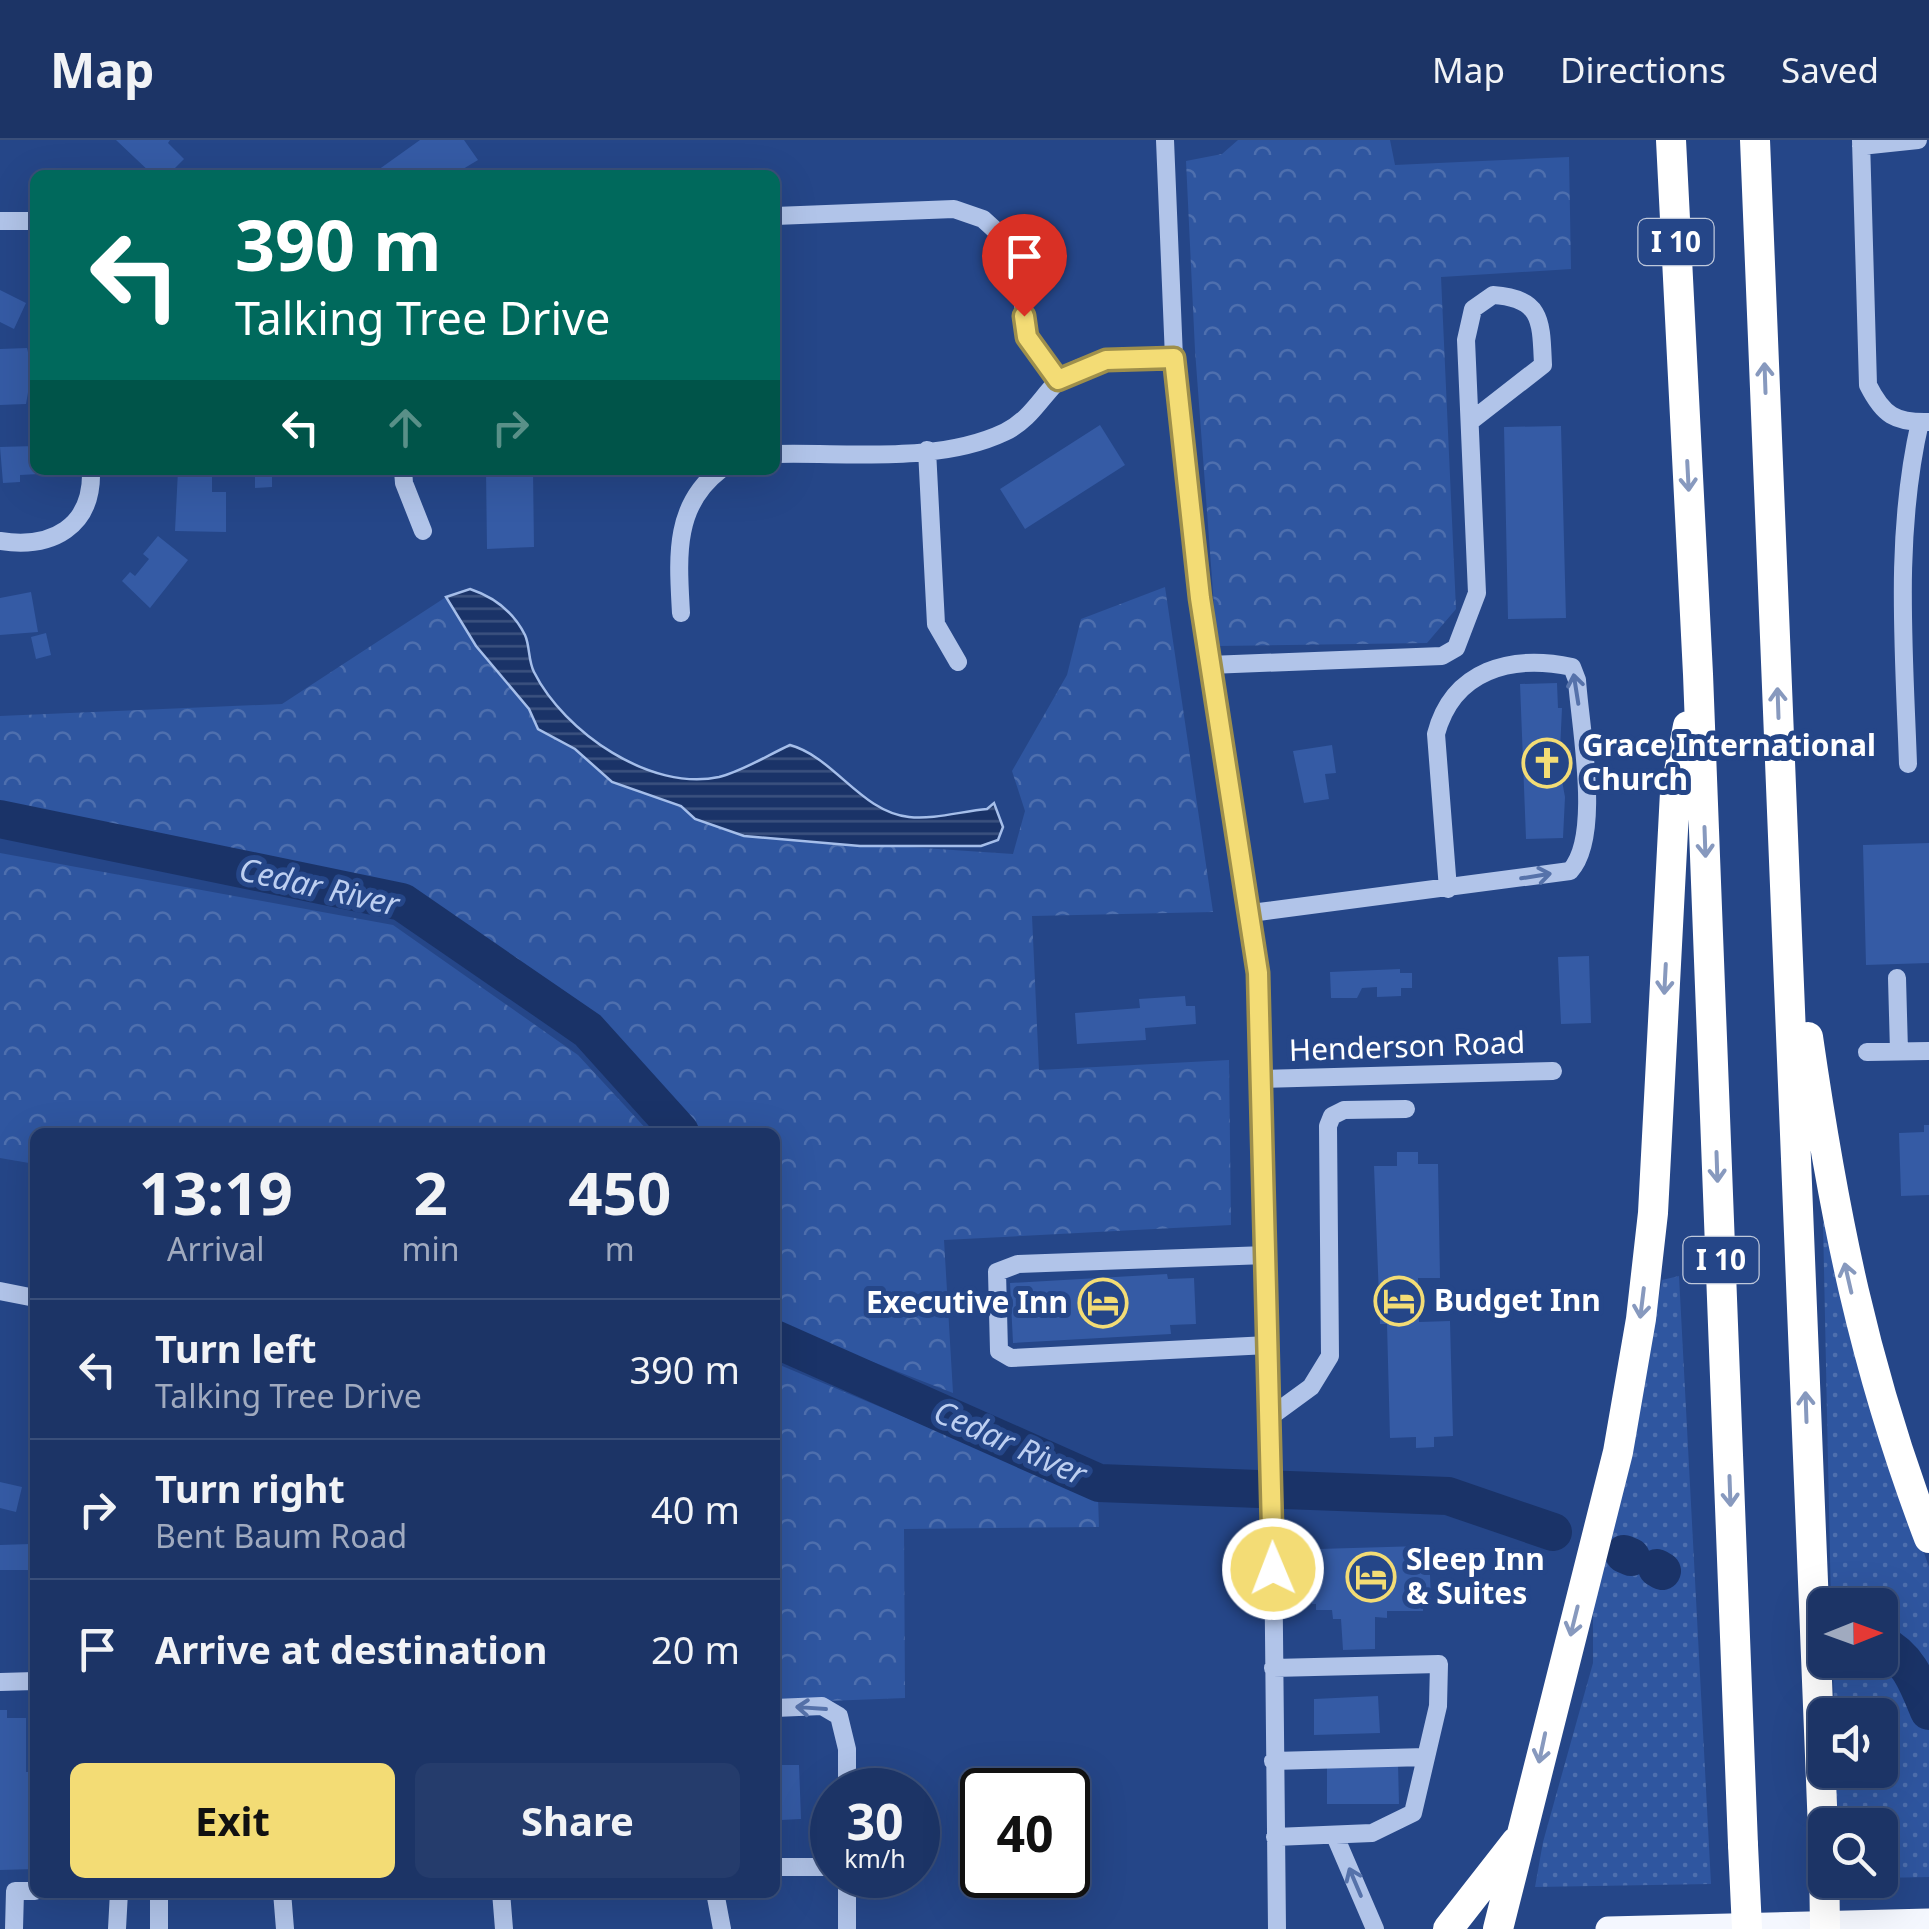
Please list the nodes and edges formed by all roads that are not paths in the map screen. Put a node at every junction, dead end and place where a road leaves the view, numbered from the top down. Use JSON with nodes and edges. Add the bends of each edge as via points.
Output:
{"nodes":[{"id":1,"x":1165,"y":140,"type":"edge"},
{"id":2,"x":1671,"y":140,"type":"edge"},
{"id":3,"x":1755,"y":140,"type":"edge"},
{"id":4,"x":1918,"y":140,"type":"edge"},
{"id":5,"x":1861,"y":143,"type":"edge"},
{"id":6,"x":780,"y":216,"type":"edge"},
{"id":7,"x":0,"y":221,"type":"edge"},
{"id":8,"x":30,"y":222,"type":"edge"},
{"id":9,"x":1174,"y":358,"type":"junction"},
{"id":10,"x":1058,"y":380,"type":"junction"},
{"id":11,"x":1471,"y":421,"type":"junction"},
{"id":12,"x":1924,"y":422,"type":"edge"},
{"id":13,"x":928,"y":450,"type":"junction"},
{"id":14,"x":780,"y":454,"type":"edge"},
{"id":15,"x":90,"y":475,"type":"edge"},
{"id":16,"x":403,"y":475,"type":"edge"},
{"id":17,"x":714,"y":475,"type":"edge"},
{"id":18,"x":424,"y":530,"type":"dead end"},
{"id":19,"x":0,"y":540,"type":"edge"},
{"id":20,"x":681,"y":613,"type":"dead end"},
{"id":21,"x":958,"y":662,"type":"dead end"},
{"id":22,"x":1209,"y":665,"type":"junction"},
{"id":23,"x":1698,"y":674,"type":"junction"},
{"id":24,"x":1908,"y":764,"type":"dead end"},
{"id":25,"x":1784,"y":870,"type":"junction"},
{"id":26,"x":1448,"y":889,"type":"junction"},
{"id":27,"x":1251,"y":913,"type":"junction"},
{"id":28,"x":1898,"y":978,"type":"dead end"},
{"id":29,"x":1929,"y":1051,"type":"edge"},
{"id":30,"x":1867,"y":1052,"type":"dead end"},
{"id":31,"x":1899,"y":1052,"type":"junction"},
{"id":32,"x":1553,"y":1071,"type":"dead end"},
{"id":33,"x":1262,"y":1079,"type":"junction"},
{"id":34,"x":1406,"y":1109,"type":"dead end"},
{"id":35,"x":1266,"y":1255,"type":"junction"},
{"id":36,"x":0,"y":1291,"type":"edge"},
{"id":37,"x":30,"y":1297,"type":"edge"},
{"id":38,"x":1268,"y":1345,"type":"junction"},
{"id":39,"x":1270,"y":1417,"type":"junction"},
{"id":40,"x":1929,"y":1538,"type":"edge"},
{"id":41,"x":1273,"y":1668,"type":"junction"},
{"id":42,"x":30,"y":1681,"type":"edge"},
{"id":43,"x":0,"y":1682,"type":"edge"},
{"id":44,"x":780,"y":1708,"type":"edge"},
{"id":45,"x":1426,"y":1756,"type":"junction"},
{"id":46,"x":1274,"y":1761,"type":"junction"},
{"id":47,"x":848,"y":1768,"type":"edge"},
{"id":48,"x":1822,"y":1808,"type":"edge"},
{"id":49,"x":1520,"y":1835,"type":"junction"},
{"id":50,"x":1334,"y":1836,"type":"junction"},
{"id":51,"x":1275,"y":1838,"type":"junction"},
{"id":52,"x":780,"y":1867,"type":"edge"},
{"id":53,"x":810,"y":1867,"type":"edge"},
{"id":54,"x":30,"y":1891,"type":"edge"},
{"id":55,"x":119,"y":1898,"type":"edge"},
{"id":56,"x":158,"y":1898,"type":"edge"},
{"id":57,"x":282,"y":1898,"type":"edge"},
{"id":58,"x":501,"y":1898,"type":"edge"},
{"id":59,"x":716,"y":1898,"type":"edge"},
{"id":60,"x":847,"y":1898,"type":"edge"},
{"id":61,"x":1825,"y":1898,"type":"edge"},
{"id":62,"x":1929,"y":1921,"type":"edge"},
{"id":63,"x":14,"y":1929,"type":"edge"},
{"id":64,"x":117,"y":1929,"type":"edge"},
{"id":65,"x":159,"y":1929,"type":"edge"},
{"id":66,"x":284,"y":1929,"type":"edge"},
{"id":67,"x":504,"y":1929,"type":"edge"},
{"id":68,"x":722,"y":1929,"type":"edge"},
{"id":69,"x":847,"y":1929,"type":"edge"},
{"id":70,"x":1277,"y":1929,"type":"edge"},
{"id":71,"x":1375,"y":1929,"type":"edge"},
{"id":72,"x":1448,"y":1929,"type":"edge"},
{"id":73,"x":1498,"y":1929,"type":"edge"},
{"id":74,"x":1608,"y":1929,"type":"edge"},
{"id":75,"x":1747,"y":1929,"type":"edge"},
{"id":76,"x":1825,"y":1929,"type":"edge"}],
"edges":[{"from":1,"to":9,"type":"street"},
{"from":2,"to":23,"type":"highway","number":"I 10","one_way":true},
{"from":25,"to":3,"type":"highway","number":"I 10","one_way":true},
{"from":4,"to":5,"type":"street"},
{"from":5,"to":12,"type":"street","via":[[1868,385],[1880,410],[1901,422]]},
{"from":6,"to":10,"type":"street","via":[[954,209],[983,219],[1018,262],[1027,337]]},
{"from":7,"to":8,"type":"street"},
{"from":9,"to":10,"type":"street","via":[[1106,360]]},
{"from":9,"to":22,"type":"street"},
{"from":10,"to":13,"type":"street","via":[[1008,431]]},
{"from":11,"to":11,"type":"street","via":[[1466,340],[1473,310],[1492,295],[1514,296],[1542,322],[1543,365]]},
{"from":11,"to":22,"type":"street","via":[[1477,593],[1456,648],[1442,656]]},
{"from":12,"to":24,"type":"street","via":[[1907,480],[1901,548]]},
{"from":13,"to":14,"type":"street"},
{"from":13,"to":21,"type":"street","via":[[936,624]]},
{"from":15,"to":19,"type":"street","via":[[86,510],[72,528],[41,542]]},
{"from":16,"to":18,"type":"street"},
{"from":17,"to":20,"type":"street","via":[[698,487],[683,520]]},
{"from":22,"to":27,"type":"street"},
{"from":23,"to":49,"type":"highway","one_way":true,"via":[[1675,792],[1653,1213],[1641,1320],[1618,1452]]},
{"from":23,"to":75,"type":"highway","number":"I 10","one_way":true,"bridge":true},
{"from":40,"to":25,"type":"highway","one_way":true,"via":[[1868,1360],[1842,1255]]},
{"from":48,"to":25,"type":"highway","number":"I 10","one_way":true},
{"from":26,"to":26,"type":"street","one_way":true,"via":[[1570,871],[1581,859],[1587,820],[1572,667],[1488,668],[1452,694],[1436,734]]},
{"from":26,"to":27,"type":"street"},
{"from":27,"to":33,"type":"street"},
{"from":28,"to":31,"type":"street"},
{"from":29,"to":31,"type":"street"},
{"from":30,"to":31,"type":"street"},
{"from":32,"to":33,"type":"street","name":"Henderson Road"},
{"from":33,"to":35,"type":"street"},
{"from":34,"to":39,"type":"street","via":[[1332,1116],[1330,1356],[1312,1387]]},
{"from":35,"to":38,"type":"street"},
{"from":35,"to":38,"type":"street","via":[[1018,1264],[997,1272],[999,1351],[1011,1358]]},
{"from":36,"to":37,"type":"street"},
{"from":38,"to":39,"type":"street"},
{"from":39,"to":41,"type":"street"},
{"from":41,"to":45,"type":"street","via":[[1439,1664]]},
{"from":41,"to":46,"type":"street"},
{"from":42,"to":43,"type":"street"},
{"from":47,"to":44,"type":"street","one_way":true,"via":[[839,1716],[822,1706]]},
{"from":45,"to":46,"type":"street"},
{"from":45,"to":50,"type":"street","via":[[1413,1812],[1372,1833]]},
{"from":46,"to":51,"type":"street"},
{"from":49,"to":72,"type":"highway"},
{"from":49,"to":73,"type":"highway"},
{"from":50,"to":51,"type":"street"},
{"from":71,"to":50,"type":"street","one_way":true},
{"from":51,"to":70,"type":"street"},
{"from":52,"to":53,"type":"street"},
{"from":54,"to":63,"type":"street","via":[[14,1891]]},
{"from":55,"to":64,"type":"street"},
{"from":56,"to":65,"type":"street"},
{"from":57,"to":66,"type":"street"},
{"from":58,"to":67,"type":"street"},
{"from":59,"to":68,"type":"street"},
{"from":60,"to":69,"type":"street"},
{"from":61,"to":76,"type":"highway","number":"I 10","bridge":true},
{"from":62,"to":74,"type":"main road"}]}
